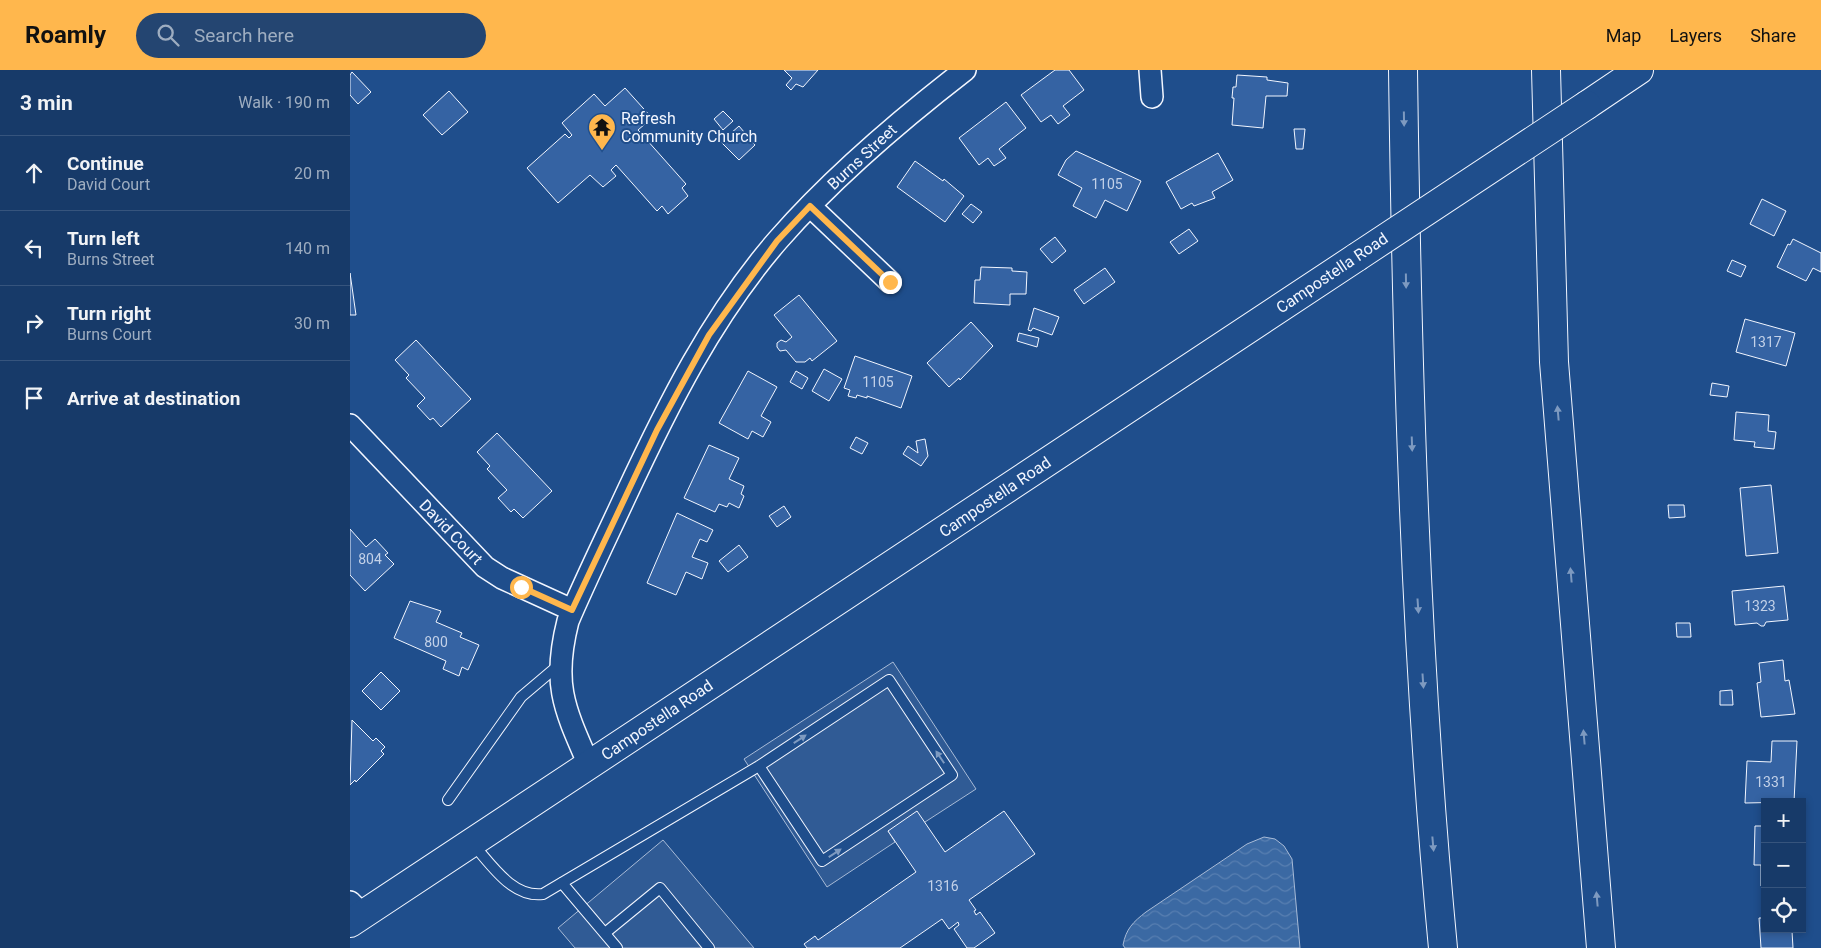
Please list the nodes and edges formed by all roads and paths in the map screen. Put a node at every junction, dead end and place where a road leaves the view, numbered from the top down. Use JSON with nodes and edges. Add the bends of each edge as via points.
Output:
{"nodes":[{"id":1,"x":1150,"y":70,"type":"edge"},
{"id":2,"x":1404,"y":70,"type":"edge"},
{"id":3,"x":1546,"y":70,"type":"edge"},
{"id":4,"x":1639,"y":70,"type":"edge"},
{"id":5,"x":958,"y":72,"type":"edge"},
{"id":6,"x":1152,"y":97,"type":"dead end"},
{"id":7,"x":810,"y":206,"type":"junction"},
{"id":8,"x":890,"y":282,"type":"dead end"},
{"id":9,"x":350,"y":425,"type":"edge"},
{"id":10,"x":572,"y":610,"type":"junction"},
{"id":11,"x":560,"y":664,"type":"junction"},
{"id":12,"x":589,"y":765,"type":"junction"},
{"id":13,"x":759,"y":766,"type":"junction"},
{"id":14,"x":448,"y":800,"type":"dead end"},
{"id":15,"x":472,"y":844,"type":"junction"},
{"id":16,"x":562,"y":883,"type":"junction"},
{"id":17,"x":354,"y":913,"type":"edge"},
{"id":18,"x":604,"y":933,"type":"junction"},
{"id":19,"x":617,"y":948,"type":"edge"},
{"id":20,"x":709,"y":948,"type":"edge"},
{"id":21,"x":1443,"y":948,"type":"edge"},
{"id":22,"x":1601,"y":948,"type":"edge"}],
"edges":[{"from":1,"to":6,"type":"street"},
{"from":2,"to":21,"type":"main road","one_way":true,"via":[[1406,282],[1416,581]]},
{"from":22,"to":3,"type":"main road","one_way":true,"via":[[1554,362]]},
{"from":4,"to":12,"type":"main road","name":"Campostella Road","bridge":true},
{"from":5,"to":7,"type":"street","name":"Burns Street","via":[[883,136]]},
{"from":7,"to":8,"type":"street"},
{"from":7,"to":10,"type":"street","name":"Burns Street","via":[[777,241],[704,344],[657,430]]},
{"from":9,"to":10,"type":"street","name":"David Court","via":[[485,567]]},
{"from":10,"to":11,"type":"street","name":"Burns Street","via":[[560,652]]},
{"from":11,"to":12,"type":"street","name":"Burns Street","via":[[567,715]]},
{"from":11,"to":14,"type":"lane","via":[[520,697]]},
{"from":12,"to":15,"type":"main road","name":"Campostella Road"},
{"from":13,"to":13,"type":"lane","via":[[889,680],[952,775],[822,861]]},
{"from":13,"to":16,"type":"lane"},
{"from":15,"to":16,"type":"lane","via":[[508,883],[526,894],[543,894]]},
{"from":15,"to":17,"type":"main road","name":"Campostella Road"},
{"from":16,"to":18,"type":"lane"},
{"from":18,"to":19,"type":"lane"},
{"from":18,"to":20,"type":"lane","via":[[660,888]]}]}
